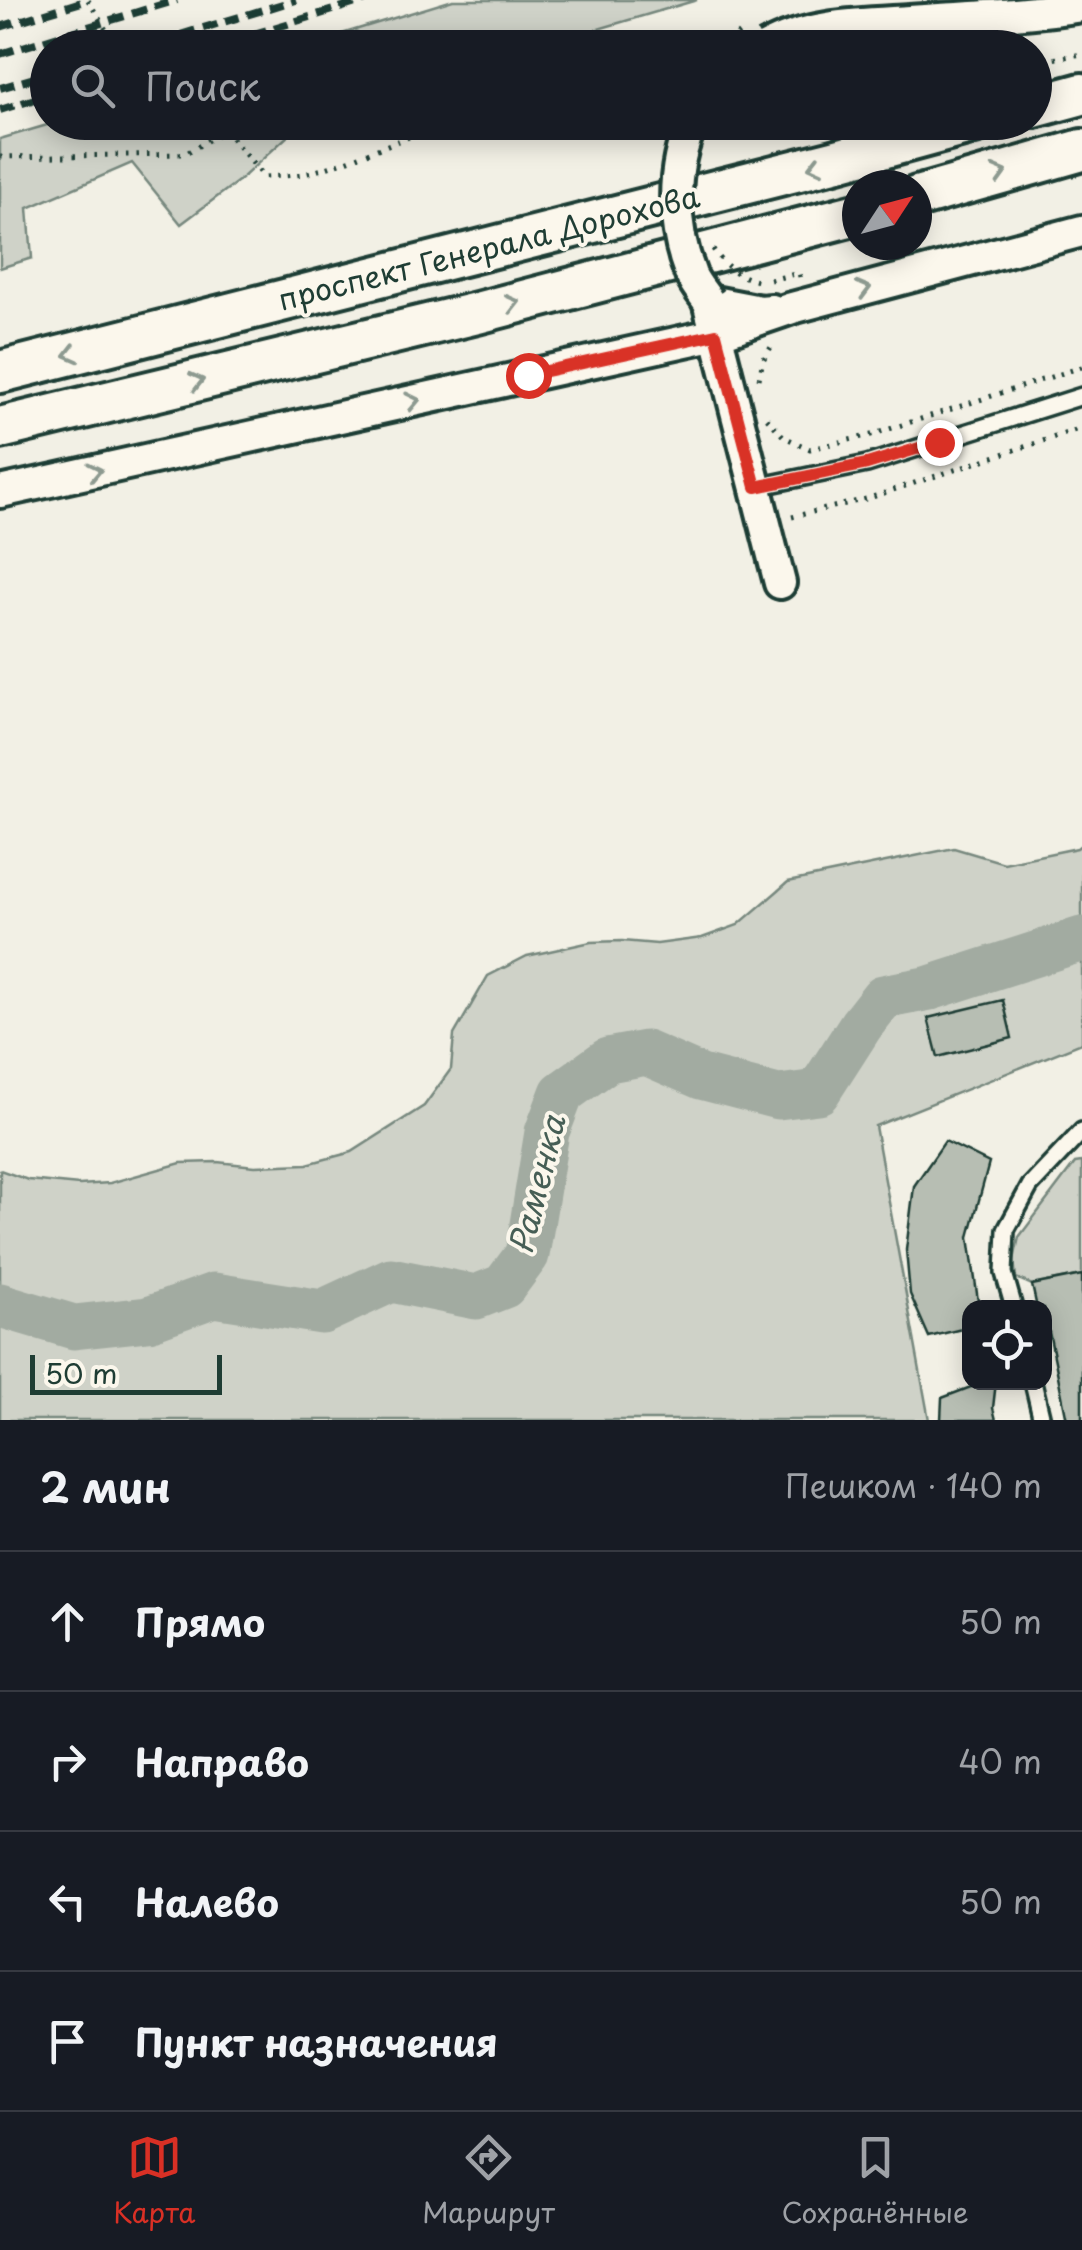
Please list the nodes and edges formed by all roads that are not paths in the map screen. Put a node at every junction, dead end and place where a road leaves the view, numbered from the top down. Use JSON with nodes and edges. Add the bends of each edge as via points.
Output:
{"nodes":[{"id":1,"x":1082,"y":6,"type":"edge"},
{"id":2,"x":819,"y":30,"type":"edge"},
{"id":3,"x":1082,"y":94,"type":"edge"},
{"id":4,"x":1052,"y":102,"type":"edge"},
{"id":5,"x":683,"y":140,"type":"edge"},
{"id":6,"x":911,"y":140,"type":"edge"},
{"id":7,"x":1082,"y":150,"type":"edge"},
{"id":8,"x":932,"y":193,"type":"edge"},
{"id":9,"x":842,"y":218,"type":"edge"},
{"id":10,"x":1082,"y":231,"type":"edge"},
{"id":11,"x":708,"y":301,"type":"junction"},
{"id":12,"x":792,"y":308,"type":"junction"},
{"id":13,"x":716,"y":334,"type":"junction"},
{"id":14,"x":0,"y":372,"type":"edge"},
{"id":15,"x":1082,"y":396,"type":"edge"},
{"id":16,"x":0,"y":428,"type":"edge"},
{"id":17,"x":756,"y":487,"type":"junction"},
{"id":18,"x":0,"y":492,"type":"edge"},
{"id":19,"x":780,"y":584,"type":"dead end"},
{"id":20,"x":1082,"y":1131,"type":"edge"},
{"id":21,"x":1012,"y":1300,"type":"edge"},
{"id":22,"x":1035,"y":1390,"type":"edge"},
{"id":23,"x":1042,"y":1420,"type":"edge"}],
"edges":[{"from":1,"to":2,"type":"street","bridge":true},
{"from":3,"to":4,"type":"main road"},
{"from":5,"to":11,"type":"street","bridge":true,"via":[[675,183],[680,236],[692,278]]},
{"from":6,"to":14,"type":"main road","name":"проспект Генерала Дорохова","one_way":true},
{"from":8,"to":7,"type":"main road","one_way":true},
{"from":16,"to":9,"type":"main road","name":"проспект Генерала Дорохова","one_way":true},
{"from":12,"to":10,"type":"street","one_way":true},
{"from":11,"to":12,"type":"street","via":[[760,311]]},
{"from":11,"to":13,"type":"street"},
{"from":12,"to":13,"type":"street"},
{"from":13,"to":17,"type":"street"},
{"from":18,"to":13,"type":"street","one_way":true},
{"from":15,"to":17,"type":"lane","via":[[867,464]]},
{"from":17,"to":19,"type":"street"},
{"from":20,"to":21,"type":"lane","via":[[1030,1186],[1006,1230],[1004,1274]]},
{"from":22,"to":23,"type":"lane"}]}
